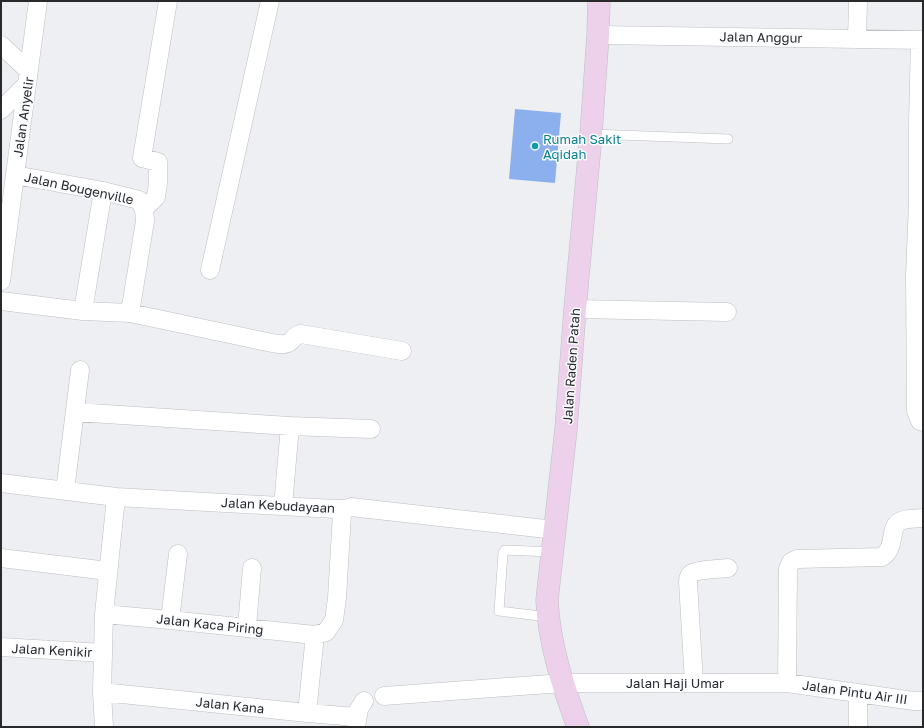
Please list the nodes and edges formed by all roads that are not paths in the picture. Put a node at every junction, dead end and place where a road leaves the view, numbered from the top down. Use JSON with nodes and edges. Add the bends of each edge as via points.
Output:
{"nodes":[{"id":1,"x":38,"y":1,"type":"edge"},
{"id":2,"x":168,"y":1,"type":"edge"},
{"id":3,"x":270,"y":1,"type":"edge"},
{"id":4,"x":599,"y":1,"type":"edge"},
{"id":5,"x":858,"y":1,"type":"edge"},
{"id":6,"x":598,"y":35,"type":"junction"},
{"id":7,"x":857,"y":39,"type":"junction"},
{"id":8,"x":922,"y":40,"type":"edge"},
{"id":9,"x":1,"y":46,"type":"edge"},
{"id":10,"x":28,"y":77,"type":"junction"},
{"id":11,"x":1,"y":110,"type":"edge"},
{"id":12,"x":920,"y":122,"type":"edge"},
{"id":13,"x":591,"y":134,"type":"junction"},
{"id":14,"x":728,"y":139,"type":"dead end"},
{"id":15,"x":15,"y":175,"type":"junction"},
{"id":16,"x":103,"y":191,"type":"junction"},
{"id":17,"x":6,"y":199,"type":"edge"},
{"id":18,"x":920,"y":202,"type":"edge"},
{"id":19,"x":144,"y":209,"type":"junction"},
{"id":20,"x":210,"y":270,"type":"dead end"},
{"id":21,"x":919,"y":276,"type":"edge"},
{"id":22,"x":1,"y":281,"type":"edge"},
{"id":23,"x":1,"y":301,"type":"edge"},
{"id":24,"x":575,"y":309,"type":"junction"},
{"id":25,"x":83,"y":311,"type":"junction"},
{"id":26,"x":727,"y":312,"type":"dead end"},
{"id":27,"x":130,"y":313,"type":"junction"},
{"id":28,"x":919,"y":344,"type":"edge"},
{"id":29,"x":402,"y":352,"type":"dead end"},
{"id":30,"x":80,"y":370,"type":"dead end"},
{"id":31,"x":75,"y":412,"type":"junction"},
{"id":32,"x":923,"y":422,"type":"edge"},
{"id":33,"x":290,"y":426,"type":"junction"},
{"id":34,"x":371,"y":429,"type":"dead end"},
{"id":35,"x":1,"y":483,"type":"edge"},
{"id":36,"x":65,"y":491,"type":"junction"},
{"id":37,"x":116,"y":497,"type":"junction"},
{"id":38,"x":283,"y":506,"type":"junction"},
{"id":39,"x":345,"y":509,"type":"junction"},
{"id":40,"x":923,"y":518,"type":"edge"},
{"id":41,"x":555,"y":530,"type":"junction"},
{"id":42,"x":553,"y":552,"type":"junction"},
{"id":43,"x":178,"y":554,"type":"dead end"},
{"id":44,"x":1,"y":558,"type":"edge"},
{"id":45,"x":252,"y":568,"type":"dead end"},
{"id":46,"x":728,"y":568,"type":"dead end"},
{"id":47,"x":108,"y":571,"type":"junction"},
{"id":48,"x":104,"y":614,"type":"junction"},
{"id":49,"x":548,"y":617,"type":"junction"},
{"id":50,"x":170,"y":620,"type":"junction"},
{"id":51,"x":247,"y":627,"type":"junction"},
{"id":52,"x":315,"y":635,"type":"junction"},
{"id":53,"x":1,"y":647,"type":"edge"},
{"id":54,"x":103,"y":652,"type":"junction"},
{"id":55,"x":563,"y":683,"type":"junction"},
{"id":56,"x":694,"y":683,"type":"junction"},
{"id":57,"x":787,"y":683,"type":"junction"},
{"id":58,"x":102,"y":692,"type":"junction"},
{"id":59,"x":858,"y":693,"type":"junction"},
{"id":60,"x":384,"y":696,"type":"dead end"},
{"id":61,"x":923,"y":701,"type":"edge"},
{"id":62,"x":307,"y":713,"type":"junction"},
{"id":63,"x":359,"y":715,"type":"edge"},
{"id":64,"x":104,"y":727,"type":"edge"},
{"id":65,"x":578,"y":727,"type":"edge"},
{"id":66,"x":858,"y":727,"type":"edge"}],
"edges":[{"from":1,"to":10,"type":"street","name":"Jalan Anyelir"},
{"from":2,"to":19,"type":"street","via":[[142,158],[158,162],[158,183],[156,197]]},
{"from":3,"to":20,"type":"street"},
{"from":4,"to":6,"type":"main road","name":"Jalan Raden Patah"},
{"from":5,"to":7,"type":"street"},
{"from":6,"to":7,"type":"street","name":"Jalan Anggur"},
{"from":6,"to":13,"type":"main road","name":"Jalan Raden Patah"},
{"from":7,"to":8,"type":"street","name":"Jalan Anggur"},
{"from":8,"to":12,"type":"street"},
{"from":9,"to":10,"type":"street"},
{"from":10,"to":11,"type":"street"},
{"from":10,"to":15,"type":"street","name":"Jalan Anyelir"},
{"from":12,"to":18,"type":"street"},
{"from":13,"to":14,"type":"lane"},
{"from":13,"to":24,"type":"main road","name":"Jalan Raden Patah"},
{"from":15,"to":16,"type":"street","name":"Jalan Bougenville"},
{"from":15,"to":17,"type":"street","name":"Jalan Anyelir"},
{"from":16,"to":19,"type":"street","name":"Jalan Bougenville","via":[[139,200]]},
{"from":16,"to":25,"type":"street"},
{"from":17,"to":22,"type":"street","name":"Jalan Anyelir"},
{"from":18,"to":21,"type":"street"},
{"from":19,"to":27,"type":"street","name":"Jalan Bougenville","via":[[145,221]]},
{"from":21,"to":28,"type":"street"},
{"from":23,"to":25,"type":"street"},
{"from":24,"to":26,"type":"street"},
{"from":24,"to":41,"type":"main road","name":"Jalan Raden Patah"},
{"from":25,"to":27,"type":"street"},
{"from":27,"to":29,"type":"street","via":[[272,343],[290,342],[301,334]]},
{"from":28,"to":32,"type":"street","via":[[916,411]]},
{"from":30,"to":31,"type":"street"},
{"from":31,"to":33,"type":"street"},
{"from":31,"to":36,"type":"street"},
{"from":33,"to":34,"type":"street"},
{"from":33,"to":38,"type":"street"},
{"from":35,"to":36,"type":"street","name":"Jalan Kebudayaan"},
{"from":36,"to":37,"type":"street","name":"Jalan Kebudayaan"},
{"from":37,"to":38,"type":"street","name":"Jalan Kebudayaan"},
{"from":37,"to":47,"type":"street"},
{"from":38,"to":39,"type":"street","name":"Jalan Kebudayaan"},
{"from":39,"to":41,"type":"street","name":"Jalan Kebudayaan","via":[[351,507]]},
{"from":39,"to":52,"type":"street","via":[[342,514],[334,620],[326,632]]},
{"from":40,"to":57,"type":"street","via":[[899,522],[895,526],[887,554],[882,556],[797,559],[791,562],[788,569]]},
{"from":41,"to":42,"type":"main road","name":"Jalan Raden Patah"},
{"from":42,"to":49,"type":"main road","name":"Jalan Raden Patah","via":[[547,600]]},
{"from":42,"to":49,"type":"lane","via":[[505,550],[503,553],[499,611]]},
{"from":43,"to":50,"type":"street"},
{"from":44,"to":47,"type":"street"},
{"from":45,"to":51,"type":"street"},
{"from":46,"to":56,"type":"street","via":[[700,570],[689,576]]},
{"from":47,"to":48,"type":"street"},
{"from":48,"to":50,"type":"street","name":"Jalan Kaca Piring"},
{"from":48,"to":54,"type":"street"},
{"from":49,"to":55,"type":"main road","name":"Jalan Raden Patah"},
{"from":50,"to":51,"type":"street","name":"Jalan Kaca Piring"},
{"from":51,"to":52,"type":"street","name":"Jalan Kaca Piring"},
{"from":52,"to":62,"type":"street"},
{"from":53,"to":54,"type":"street","name":"Jalan Kenikir"},
{"from":54,"to":58,"type":"street"},
{"from":55,"to":56,"type":"street","name":"Jalan Haji Umar"},
{"from":55,"to":60,"type":"street","name":"Jalan Haji Umar"},
{"from":55,"to":65,"type":"main road","name":"Jalan Raden Patah"},
{"from":56,"to":57,"type":"street","name":"Jalan Haji Umar"},
{"from":57,"to":59,"type":"street","name":"Jalan Pintu Air III"},
{"from":58,"to":62,"type":"street","name":"Jalan Kana"},
{"from":58,"to":64,"type":"street"},
{"from":59,"to":61,"type":"street","name":"Jalan Pintu Air III"},
{"from":59,"to":66,"type":"street"},
{"from":62,"to":63,"type":"street","name":"Jalan Kana"}]}
